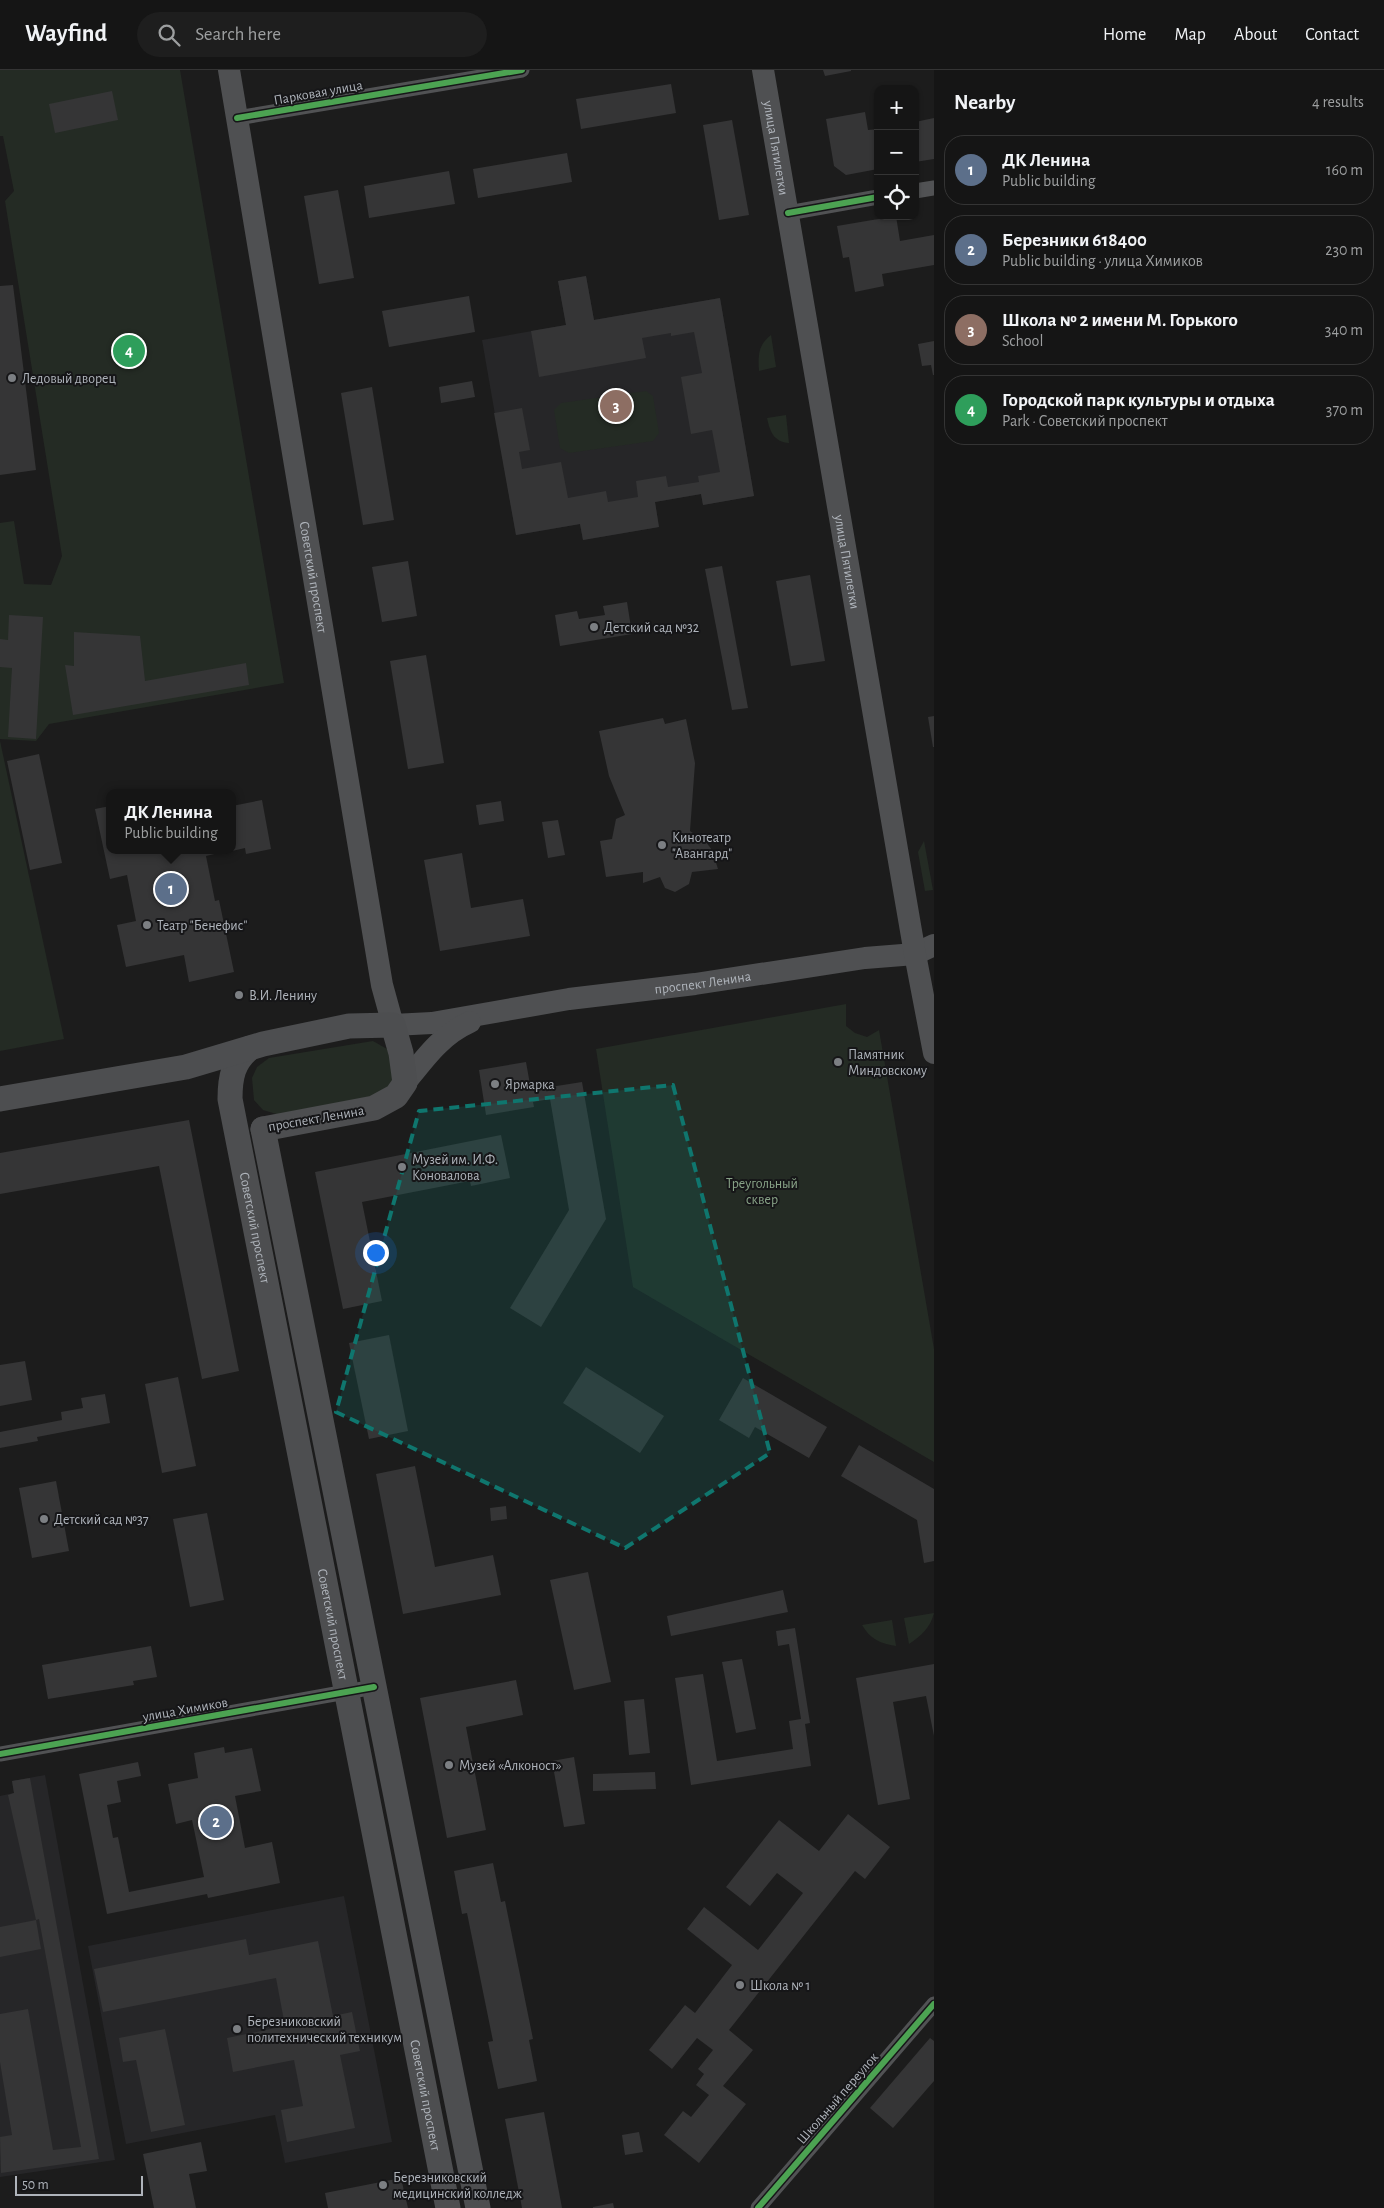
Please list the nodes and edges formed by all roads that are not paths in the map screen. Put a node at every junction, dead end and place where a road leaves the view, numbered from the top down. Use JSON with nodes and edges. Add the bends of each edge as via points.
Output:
{"nodes":[{"id":1,"x":229,"y":70,"type":"edge"},
{"id":2,"x":522,"y":70,"type":"edge"},
{"id":3,"x":763,"y":70,"type":"edge"},
{"id":4,"x":237,"y":118,"type":"junction"},
{"id":5,"x":934,"y":188,"type":"edge"},
{"id":6,"x":919,"y":190,"type":"edge"},
{"id":7,"x":874,"y":198,"type":"edge"},
{"id":8,"x":788,"y":213,"type":"junction"},
{"id":9,"x":928,"y":954,"type":"edge"},
{"id":10,"x":492,"y":1013,"type":"junction"},
{"id":11,"x":393,"y":1025,"type":"junction"},
{"id":12,"x":250,"y":1048,"type":"junction"},
{"id":13,"x":934,"y":1053,"type":"edge"},
{"id":14,"x":186,"y":1067,"type":"junction"},
{"id":15,"x":406,"y":1082,"type":"junction"},
{"id":16,"x":230,"y":1099,"type":"junction"},
{"id":17,"x":0,"y":1100,"type":"edge"},
{"id":18,"x":263,"y":1129,"type":"junction"},
{"id":19,"x":374,"y":1687,"type":"junction"},
{"id":20,"x":345,"y":1693,"type":"junction"},
{"id":21,"x":0,"y":1754,"type":"edge"},
{"id":22,"x":934,"y":2004,"type":"edge"},
{"id":23,"x":448,"y":2208,"type":"edge"},
{"id":24,"x":478,"y":2208,"type":"edge"},
{"id":25,"x":758,"y":2208,"type":"edge"}],
"edges":[{"from":1,"to":4,"type":"main road","name":"Советский проспект"},
{"from":2,"to":4,"type":"street","name":"Парковая улица"},
{"from":3,"to":8,"type":"main road","name":"улица Пятилетки"},
{"from":4,"to":11,"type":"main road","name":"Советский проспект","via":[[382,985]]},
{"from":5,"to":6,"type":"street"},
{"from":7,"to":8,"type":"street"},
{"from":8,"to":9,"type":"main road","name":"улица Пятилетки"},
{"from":9,"to":10,"type":"main road","name":"проспект Ленина","via":[[865,958],[569,999]]},
{"from":9,"to":13,"type":"main road","name":"улица Пятилетки"},
{"from":10,"to":11,"type":"main road","name":"проспект Ленина","via":[[432,1023]]},
{"from":10,"to":15,"type":"main road","name":"проспект Ленина","via":[[444,1038]]},
{"from":11,"to":12,"type":"main road","name":"проспект Ленина","via":[[348,1026]]},
{"from":11,"to":15,"type":"main road","name":"Советский проспект"},
{"from":12,"to":14,"type":"main road","name":"проспект Ленина"},
{"from":12,"to":16,"type":"main road","name":"Советский проспект","via":[[234,1066]]},
{"from":14,"to":16,"type":"main road","name":"проспект Ленина","via":[[200,1071]]},
{"from":14,"to":17,"type":"main road","name":"проспект Ленина"},
{"from":15,"to":18,"type":"main road","name":"проспект Ленина","via":[[396,1096],[374,1108]]},
{"from":16,"to":18,"type":"main road","name":"проспект Ленина"},
{"from":16,"to":20,"type":"main road","name":"Советский проспект"},
{"from":18,"to":19,"type":"main road","name":"Советский проспект"},
{"from":19,"to":20,"type":"street","name":"улица Химиков"},
{"from":19,"to":24,"type":"main road","name":"Советский проспект"},
{"from":20,"to":21,"type":"street","name":"улица Химиков"},
{"from":20,"to":23,"type":"main road","name":"Советский проспект"},
{"from":22,"to":25,"type":"street","name":"Школьный переулок"}]}
